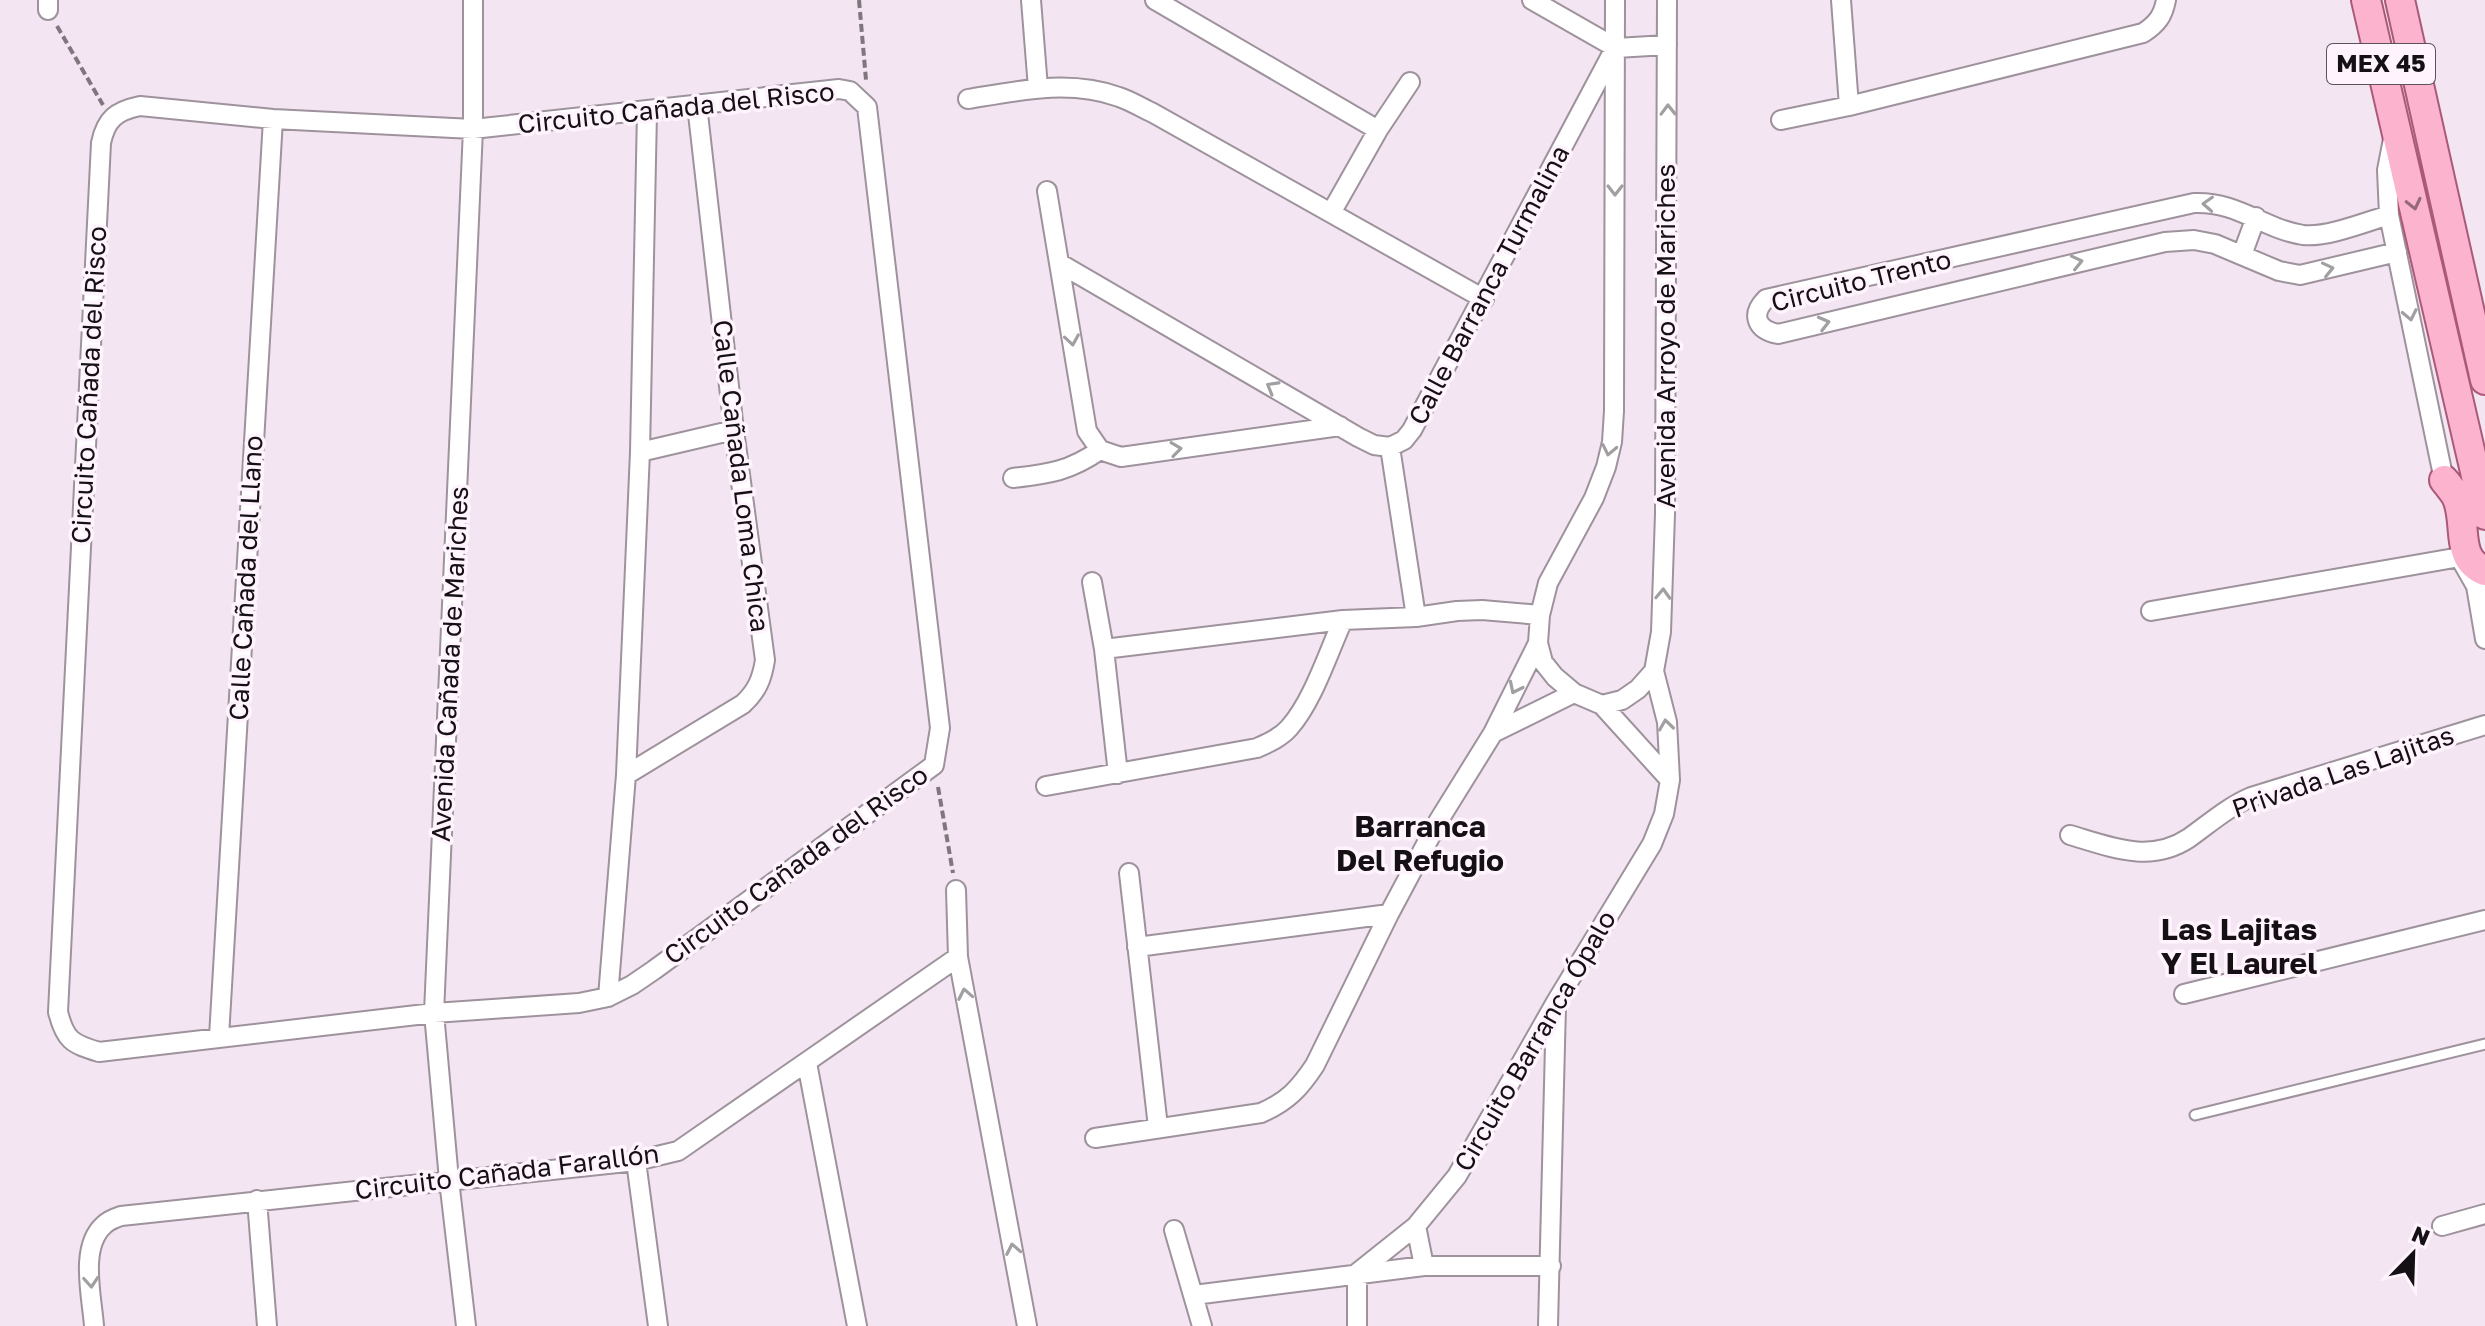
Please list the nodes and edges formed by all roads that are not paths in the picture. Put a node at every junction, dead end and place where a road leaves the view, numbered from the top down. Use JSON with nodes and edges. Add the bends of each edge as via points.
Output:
{"nodes":[{"id":1,"x":473,"y":0,"type":"edge"},
{"id":2,"x":1031,"y":0,"type":"edge"},
{"id":3,"x":1155,"y":0,"type":"edge"},
{"id":4,"x":1532,"y":0,"type":"edge"},
{"id":5,"x":1615,"y":0,"type":"edge"},
{"id":6,"x":1667,"y":0,"type":"edge"},
{"id":7,"x":1841,"y":0,"type":"edge"},
{"id":8,"x":2166,"y":0,"type":"edge"},
{"id":9,"x":2366,"y":0,"type":"edge"},
{"id":10,"x":2400,"y":0,"type":"edge"},
{"id":11,"x":1667,"y":45,"type":"junction"},
{"id":12,"x":1616,"y":48,"type":"junction"},
{"id":13,"x":1410,"y":82,"type":"dead end"},
{"id":14,"x":1038,"y":88,"type":"junction"},
{"id":15,"x":968,"y":99,"type":"dead end"},
{"id":16,"x":697,"y":105,"type":"junction"},
{"id":17,"x":1849,"y":106,"type":"junction"},
{"id":18,"x":647,"y":112,"type":"junction"},
{"id":19,"x":273,"y":119,"type":"junction"},
{"id":20,"x":1781,"y":120,"type":"dead end"},
{"id":21,"x":2396,"y":128,"type":"junction"},
{"id":22,"x":473,"y":129,"type":"junction"},
{"id":23,"x":1378,"y":130,"type":"junction"},
{"id":24,"x":1047,"y":191,"type":"dead end"},
{"id":25,"x":2158,"y":209,"type":"junction"},
{"id":26,"x":1331,"y":213,"type":"junction"},
{"id":27,"x":2389,"y":215,"type":"junction"},
{"id":28,"x":2256,"y":217,"type":"junction"},
{"id":29,"x":2165,"y":242,"type":"junction"},
{"id":30,"x":2397,"y":252,"type":"junction"},
{"id":31,"x":2242,"y":255,"type":"junction"},
{"id":32,"x":1948,"y":259,"type":"junction"},
{"id":33,"x":1059,"y":263,"type":"junction"},
{"id":34,"x":1954,"y":290,"type":"junction"},
{"id":35,"x":1484,"y":299,"type":"junction"},
{"id":36,"x":2485,"y":380,"type":"edge"},
{"id":37,"x":1340,"y":426,"type":"junction"},
{"id":38,"x":734,"y":430,"type":"junction"},
{"id":39,"x":1390,"y":447,"type":"junction"},
{"id":40,"x":1100,"y":450,"type":"junction"},
{"id":41,"x":640,"y":452,"type":"junction"},
{"id":42,"x":1013,"y":478,"type":"dead end"},
{"id":43,"x":2444,"y":480,"type":"junction"},
{"id":44,"x":2485,"y":515,"type":"edge"},
{"id":45,"x":2460,"y":557,"type":"junction"},
{"id":46,"x":2485,"y":571,"type":"edge"},
{"id":47,"x":1092,"y":582,"type":"dead end"},
{"id":48,"x":2151,"y":611,"type":"dead end"},
{"id":49,"x":1540,"y":615,"type":"junction"},
{"id":50,"x":1416,"y":617,"type":"junction"},
{"id":51,"x":1343,"y":620,"type":"junction"},
{"id":52,"x":2485,"y":639,"type":"edge"},
{"id":53,"x":1538,"y":643,"type":"junction"},
{"id":54,"x":1104,"y":649,"type":"junction"},
{"id":55,"x":1654,"y":671,"type":"junction"},
{"id":56,"x":1574,"y":693,"type":"junction"},
{"id":57,"x":1602,"y":705,"type":"junction"},
{"id":58,"x":2485,"y":725,"type":"edge"},
{"id":59,"x":1493,"y":733,"type":"junction"},
{"id":60,"x":1118,"y":774,"type":"junction"},
{"id":61,"x":626,"y":775,"type":"junction"},
{"id":62,"x":1670,"y":780,"type":"junction"},
{"id":63,"x":1046,"y":786,"type":"dead end"},
{"id":64,"x":2070,"y":835,"type":"dead end"},
{"id":65,"x":1129,"y":873,"type":"dead end"},
{"id":66,"x":956,"y":890,"type":"road end"},
{"id":67,"x":1389,"y":914,"type":"junction"},
{"id":68,"x":2485,"y":920,"type":"edge"},
{"id":69,"x":1137,"y":947,"type":"junction"},
{"id":70,"x":958,"y":957,"type":"junction"},
{"id":71,"x":2184,"y":994,"type":"dead end"},
{"id":72,"x":608,"y":997,"type":"junction"},
{"id":73,"x":1556,"y":1002,"type":"junction"},
{"id":74,"x":434,"y":1013,"type":"junction"},
{"id":75,"x":219,"y":1037,"type":"junction"},
{"id":76,"x":2485,"y":1044,"type":"edge"},
{"id":77,"x":807,"y":1063,"type":"junction"},
{"id":78,"x":2195,"y":1115,"type":"dead end"},
{"id":79,"x":1158,"y":1127,"type":"junction"},
{"id":80,"x":1095,"y":1138,"type":"dead end"},
{"id":81,"x":636,"y":1161,"type":"junction"},
{"id":82,"x":449,"y":1180,"type":"junction"},
{"id":83,"x":257,"y":1200,"type":"junction"},
{"id":84,"x":2485,"y":1214,"type":"edge"},
{"id":85,"x":1416,"y":1226,"type":"junction"},
{"id":86,"x":2442,"y":1226,"type":"dead end"},
{"id":87,"x":1174,"y":1230,"type":"dead end"},
{"id":88,"x":1424,"y":1266,"type":"junction"},
{"id":89,"x":1551,"y":1266,"type":"junction"},
{"id":90,"x":1357,"y":1273,"type":"junction"},
{"id":91,"x":1194,"y":1295,"type":"junction"},
{"id":92,"x":94,"y":1326,"type":"edge"},
{"id":93,"x":267,"y":1326,"type":"edge"},
{"id":94,"x":466,"y":1326,"type":"edge"},
{"id":95,"x":658,"y":1326,"type":"edge"},
{"id":96,"x":857,"y":1326,"type":"edge"},
{"id":97,"x":1027,"y":1326,"type":"edge"},
{"id":98,"x":1202,"y":1326,"type":"edge"},
{"id":99,"x":1357,"y":1326,"type":"edge"},
{"id":100,"x":1548,"y":1326,"type":"edge"}],
"edges":[{"from":1,"to":22,"type":"street","name":"Avenida Cañada de Mariches"},
{"from":2,"to":14,"type":"street"},
{"from":3,"to":23,"type":"street"},
{"from":4,"to":12,"type":"street"},
{"from":5,"to":12,"type":"street","name":"Avenida Arroyo de Mariches"},
{"from":6,"to":11,"type":"street","name":"Avenida Arroyo de Mariches"},
{"from":7,"to":17,"type":"street"},
{"from":8,"to":17,"type":"street","via":[[2156,25],[2143,33]]},
{"from":9,"to":21,"type":"main road","number":"MEX 45"},
{"from":10,"to":36,"type":"main road","number":"MEX 45"},
{"from":11,"to":12,"type":"street"},
{"from":55,"to":11,"type":"street","name":"Avenida Arroyo de Mariches","one_way":true,"via":[[1661,632],[1665,514]]},
{"from":12,"to":35,"type":"street","name":"Calle Barranca Turmalina"},
{"from":12,"to":49,"type":"street","name":"Avenida Arroyo de Mariches","one_way":true,"via":[[1612,442],[1594,498],[1548,583]]},
{"from":13,"to":23,"type":"street"},
{"from":14,"to":15,"type":"street"},
{"from":14,"to":26,"type":"street","via":[[1081,88],[1118,96]]},
{"from":16,"to":18,"type":"street","name":"Circuito Cañada del Risco"},
{"from":16,"to":38,"type":"street","name":"Calle Cañada Loma Chica"},
{"from":16,"to":72,"type":"street","name":"Circuito Cañada del Risco","via":[[839,89],[850,91],[867,107],[940,728],[934,765],[654,970]]},
{"from":17,"to":20,"type":"street"},
{"from":18,"to":22,"type":"street","name":"Circuito Cañada del Risco"},
{"from":18,"to":41,"type":"street"},
{"from":19,"to":22,"type":"street","name":"Circuito Cañada del Risco"},
{"from":19,"to":75,"type":"street","name":"Calle Cañada del Llano"},
{"from":19,"to":75,"type":"street","name":"Circuito Cañada del Risco","via":[[140,106],[111,117],[101,143],[58,1012],[63,1032],[78,1046],[99,1052]]},
{"from":21,"to":27,"type":"street","via":[[2387,170]]},
{"from":21,"to":44,"type":"main road","number":"MEX 45","one_way":true},
{"from":22,"to":74,"type":"street","name":"Avenida Cañada de Mariches"},
{"from":23,"to":26,"type":"street"},
{"from":24,"to":33,"type":"street"},
{"from":28,"to":25,"type":"street","name":"Circuito Trento","one_way":true,"via":[[2210,202]]},
{"from":25,"to":29,"type":"street"},
{"from":25,"to":32,"type":"street","name":"Circuito Trento"},
{"from":26,"to":35,"type":"street"},
{"from":27,"to":28,"type":"street","name":"Circuito Trento","via":[[2305,235]]},
{"from":27,"to":30,"type":"street"},
{"from":28,"to":31,"type":"street"},
{"from":29,"to":31,"type":"street","name":"Circuito Trento","via":[[2194,240]]},
{"from":34,"to":29,"type":"street","name":"Circuito Trento","one_way":true},
{"from":31,"to":30,"type":"street","name":"Circuito Trento","one_way":true,"via":[[2300,275]]},
{"from":30,"to":43,"type":"street","one_way":true},
{"from":32,"to":34,"type":"street"},
{"from":32,"to":34,"type":"street","name":"Circuito Trento","one_way":true,"via":[[1766,299],[1756,317],[1759,326],[1778,334]]},
{"from":37,"to":33,"type":"street","one_way":true},
{"from":33,"to":40,"type":"street","one_way":true,"via":[[1087,431]]},
{"from":35,"to":39,"type":"street","name":"Calle Barranca Turmalina","via":[[1412,430]]},
{"from":37,"to":39,"type":"street","via":[[1374,445]]},
{"from":40,"to":37,"type":"street","one_way":true,"via":[[1121,457]]},
{"from":38,"to":41,"type":"street"},
{"from":38,"to":61,"type":"street","name":"Calle Cañada Loma Chica","via":[[763,677],[743,704]]},
{"from":39,"to":50,"type":"street","name":"Calle Barranca Turmalina"},
{"from":40,"to":42,"type":"street","via":[[1057,473]]},
{"from":41,"to":61,"type":"street"},
{"from":43,"to":45,"type":"street"},
{"from":43,"to":46,"type":"main road","via":[[2457,498],[2468,559]]},
{"from":45,"to":48,"type":"street"},
{"from":45,"to":52,"type":"street","via":[[2476,586]]},
{"from":47,"to":54,"type":"street"},
{"from":49,"to":50,"type":"street","via":[[1482,610]]},
{"from":49,"to":53,"type":"street","name":"Avenida Arroyo de Mariches"},
{"from":50,"to":51,"type":"street"},
{"from":51,"to":54,"type":"street"},
{"from":51,"to":60,"type":"street","via":[[1300,713],[1273,741]]},
{"from":53,"to":56,"type":"street","via":[[1543,662]]},
{"from":53,"to":59,"type":"street","one_way":true},
{"from":54,"to":60,"type":"street"},
{"from":55,"to":57,"type":"street","via":[[1622,700]]},
{"from":62,"to":55,"type":"street","name":"Circuito Barranca Ópalo","one_way":true,"via":[[1667,722]]},
{"from":56,"to":57,"type":"street"},
{"from":56,"to":59,"type":"street"},
{"from":57,"to":62,"type":"street"},
{"from":58,"to":64,"type":"street","name":"Privada Las Lajitas","via":[[2251,797],[2166,851],[2142,854]]},
{"from":59,"to":67,"type":"street"},
{"from":60,"to":63,"type":"street"},
{"from":61,"to":72,"type":"street"},
{"from":62,"to":73,"type":"street","name":"Circuito Barranca Ópalo","via":[[1652,844]]},
{"from":65,"to":69,"type":"street"},
{"from":66,"to":70,"type":"street"},
{"from":67,"to":69,"type":"street"},
{"from":67,"to":79,"type":"street","via":[[1300,1088],[1261,1113]]},
{"from":68,"to":71,"type":"street"},
{"from":69,"to":79,"type":"street"},
{"from":70,"to":77,"type":"street","name":"Circuito Cañada Farallón"},
{"from":97,"to":70,"type":"street","one_way":true},
{"from":72,"to":74,"type":"street","name":"Circuito Cañada del Risco"},
{"from":73,"to":85,"type":"street","name":"Circuito Barranca Ópalo","via":[[1457,1176]]},
{"from":73,"to":89,"type":"street"},
{"from":74,"to":75,"type":"street","name":"Circuito Cañada del Risco"},
{"from":74,"to":82,"type":"street","name":"Avenida Cañada de Mariches"},
{"from":76,"to":78,"type":"lane"},
{"from":77,"to":81,"type":"street","name":"Circuito Cañada Farallón","via":[[678,1151]]},
{"from":77,"to":96,"type":"street"},
{"from":79,"to":80,"type":"street"},
{"from":81,"to":82,"type":"street","name":"Circuito Cañada Farallón"},
{"from":81,"to":95,"type":"street"},
{"from":82,"to":83,"type":"street","name":"Circuito Cañada Farallón"},
{"from":82,"to":94,"type":"street","name":"Avenida Cañada de Mariches"},
{"from":83,"to":92,"type":"street","name":"Circuito Cañada Farallón","one_way":true,"via":[[121,1216],[104,1224],[89,1256]]},
{"from":83,"to":93,"type":"street"},
{"from":84,"to":86,"type":"street"},
{"from":85,"to":88,"type":"street"},
{"from":85,"to":90,"type":"street","name":"Circuito Barranca Ópalo"},
{"from":87,"to":91,"type":"street"},
{"from":88,"to":89,"type":"street"},
{"from":88,"to":90,"type":"street"},
{"from":89,"to":100,"type":"street"},
{"from":90,"to":91,"type":"street"},
{"from":90,"to":99,"type":"street"},
{"from":91,"to":98,"type":"street"}]}
